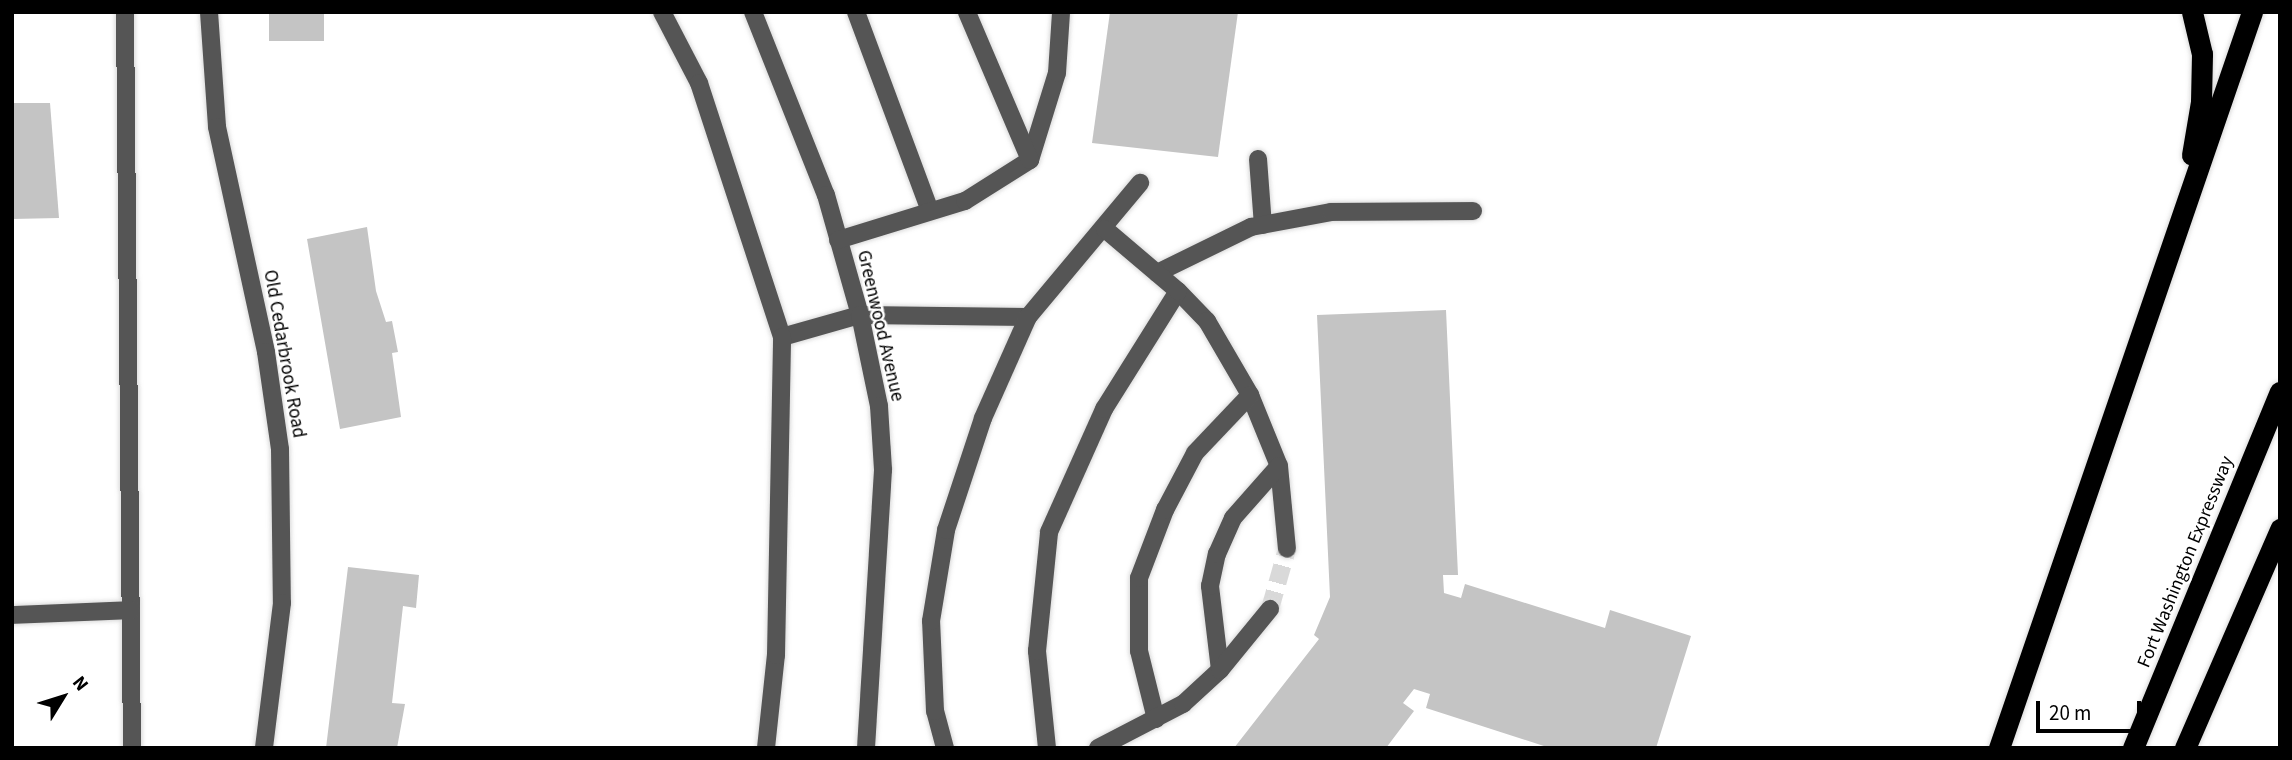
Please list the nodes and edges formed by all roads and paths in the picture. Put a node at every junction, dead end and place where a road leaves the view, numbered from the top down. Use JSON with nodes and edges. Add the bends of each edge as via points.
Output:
{"nodes":[{"id":1,"x":125,"y":12,"type":"edge"},
{"id":2,"x":209,"y":12,"type":"edge"},
{"id":3,"x":662,"y":12,"type":"edge"},
{"id":4,"x":753,"y":12,"type":"edge"},
{"id":5,"x":856,"y":12,"type":"edge"},
{"id":6,"x":967,"y":12,"type":"edge"},
{"id":7,"x":1061,"y":12,"type":"edge"},
{"id":8,"x":2192,"y":12,"type":"edge"},
{"id":9,"x":2252,"y":12,"type":"edge"},
{"id":10,"x":1258,"y":159,"type":"dead end"},
{"id":11,"x":1030,"y":160,"type":"junction"},
{"id":12,"x":1140,"y":183,"type":"dead end"},
{"id":13,"x":930,"y":211,"type":"junction"},
{"id":14,"x":1473,"y":211,"type":"dead end"},
{"id":15,"x":2181,"y":218,"type":"junction"},
{"id":16,"x":1263,"y":225,"type":"junction"},
{"id":17,"x":1105,"y":229,"type":"junction"},
{"id":18,"x":838,"y":240,"type":"junction"},
{"id":19,"x":1157,"y":273,"type":"junction"},
{"id":20,"x":1178,"y":291,"type":"junction"},
{"id":21,"x":860,"y":315,"type":"junction"},
{"id":22,"x":1028,"y":317,"type":"junction"},
{"id":23,"x":782,"y":337,"type":"junction"},
{"id":24,"x":2280,"y":392,"type":"edge"},
{"id":25,"x":1250,"y":394,"type":"junction"},
{"id":26,"x":1279,"y":466,"type":"junction"},
{"id":27,"x":2280,"y":529,"type":"edge"},
{"id":28,"x":1287,"y":549,"type":"tunnel mouth"},
{"id":29,"x":1270,"y":609,"type":"tunnel mouth"},
{"id":30,"x":131,"y":610,"type":"junction"},
{"id":31,"x":12,"y":615,"type":"edge"},
{"id":32,"x":1220,"y":670,"type":"junction"},
{"id":33,"x":1156,"y":719,"type":"junction"},
{"id":34,"x":1101,"y":747,"type":"edge"},
{"id":35,"x":132,"y":748,"type":"edge"},
{"id":36,"x":264,"y":748,"type":"edge"},
{"id":37,"x":766,"y":748,"type":"edge"},
{"id":38,"x":866,"y":748,"type":"edge"},
{"id":39,"x":945,"y":748,"type":"edge"},
{"id":40,"x":1047,"y":748,"type":"edge"},
{"id":41,"x":1999,"y":748,"type":"edge"},
{"id":42,"x":2133,"y":748,"type":"edge"},
{"id":43,"x":2185,"y":748,"type":"edge"}],
"edges":[{"from":1,"to":30,"type":"street"},
{"from":2,"to":36,"type":"street","name":"Old Cedarbrook Road","via":[[217,127],[266,352],[280,449],[282,603]]},
{"from":3,"to":23,"type":"street","via":[[699,83]]},
{"from":4,"to":18,"type":"street","name":"Greenwood Avenue","via":[[826,195]]},
{"from":5,"to":13,"type":"street"},
{"from":6,"to":11,"type":"street"},
{"from":7,"to":11,"type":"street","via":[[1057,73]]},
{"from":8,"to":15,"type":"highway","via":[[2202,54],[2201,102]]},
{"from":9,"to":15,"type":"highway"},
{"from":10,"to":16,"type":"street"},
{"from":11,"to":13,"type":"street","via":[[965,201]]},
{"from":12,"to":17,"type":"street"},
{"from":13,"to":18,"type":"street"},
{"from":14,"to":16,"type":"street","via":[[1331,212]]},
{"from":15,"to":41,"type":"highway"},
{"from":16,"to":19,"type":"street"},
{"from":17,"to":19,"type":"street"},
{"from":17,"to":22,"type":"street"},
{"from":18,"to":21,"type":"street","name":"Greenwood Avenue"},
{"from":19,"to":20,"type":"street"},
{"from":20,"to":25,"type":"street","via":[[1208,321]]},
{"from":20,"to":40,"type":"street","via":[[1104,410],[1049,532],[1037,651]]},
{"from":21,"to":22,"type":"street"},
{"from":21,"to":23,"type":"street"},
{"from":21,"to":38,"type":"street","name":"Greenwood Avenue","via":[[879,406],[883,470]]},
{"from":22,"to":39,"type":"street","via":[[983,418],[946,530],[931,621],[936,711]]},
{"from":23,"to":37,"type":"street","via":[[776,655]]},
{"from":24,"to":42,"type":"highway","name":"Fort Washington Expressway"},
{"from":25,"to":26,"type":"street"},
{"from":25,"to":33,"type":"street","via":[[1195,453],[1165,510],[1139,578],[1139,651]]},
{"from":26,"to":28,"type":"street"},
{"from":26,"to":32,"type":"street","via":[[1233,518],[1217,554],[1210,586]]},
{"from":27,"to":43,"type":"highway"},
{"from":29,"to":32,"type":"street"},
{"from":30,"to":31,"type":"street"},
{"from":30,"to":35,"type":"street"},
{"from":32,"to":33,"type":"street","via":[[1183,704]]},
{"from":33,"to":34,"type":"street"}]}
